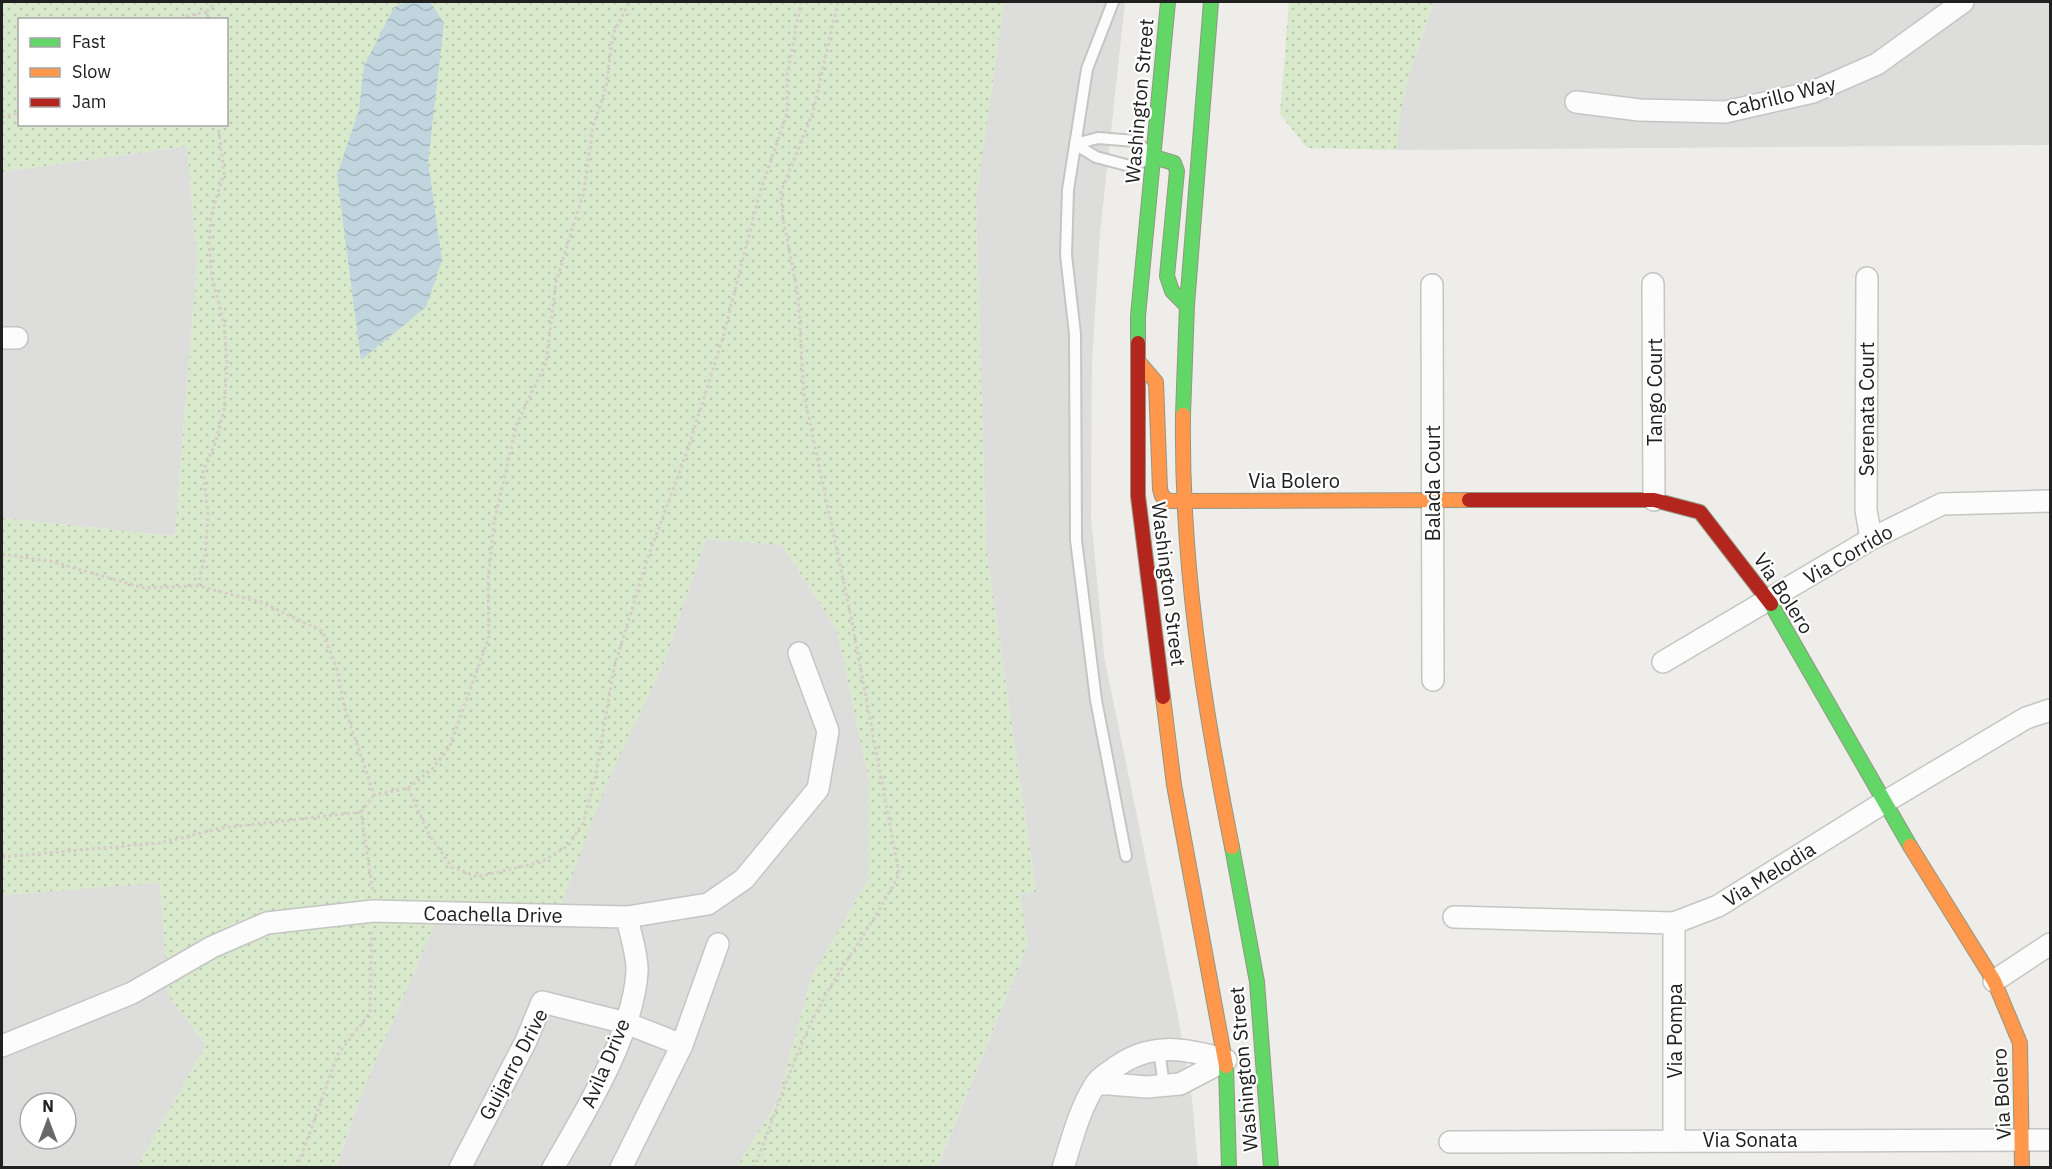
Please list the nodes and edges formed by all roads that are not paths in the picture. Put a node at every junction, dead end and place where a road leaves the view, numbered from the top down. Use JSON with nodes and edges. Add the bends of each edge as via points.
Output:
{"nodes":[{"id":1,"x":1113,"y":2,"type":"edge"},
{"id":2,"x":1168,"y":2,"type":"edge"},
{"id":3,"x":1211,"y":2,"type":"edge"},
{"id":4,"x":1963,"y":2,"type":"edge"},
{"id":5,"x":1576,"y":102,"type":"dead end"},
{"id":6,"x":1075,"y":144,"type":"junction"},
{"id":7,"x":1154,"y":156,"type":"junction"},
{"id":8,"x":1867,"y":278,"type":"dead end"},
{"id":9,"x":1653,"y":284,"type":"dead end"},
{"id":10,"x":1432,"y":285,"type":"dead end"},
{"id":11,"x":1187,"y":306,"type":"junction"},
{"id":12,"x":1138,"y":361,"type":"junction"},
{"id":13,"x":1432,"y":500,"type":"junction"},
{"id":14,"x":1654,"y":500,"type":"junction"},
{"id":15,"x":2050,"y":501,"type":"edge"},
{"id":16,"x":1183,"y":502,"type":"junction"},
{"id":17,"x":1871,"y":539,"type":"junction"},
{"id":18,"x":1769,"y":600,"type":"junction"},
{"id":19,"x":799,"y":653,"type":"dead end"},
{"id":20,"x":1663,"y":662,"type":"dead end"},
{"id":21,"x":1433,"y":680,"type":"dead end"},
{"id":22,"x":2050,"y":710,"type":"edge"},
{"id":23,"x":1883,"y":802,"type":"junction"},
{"id":24,"x":1126,"y":856,"type":"dead end"},
{"id":25,"x":627,"y":917,"type":"junction"},
{"id":26,"x":1454,"y":917,"type":"dead end"},
{"id":27,"x":1674,"y":922,"type":"junction"},
{"id":28,"x":718,"y":944,"type":"dead end"},
{"id":29,"x":2050,"y":944,"type":"edge"},
{"id":30,"x":1994,"y":981,"type":"junction"},
{"id":31,"x":626,"y":1023,"type":"junction"},
{"id":32,"x":682,"y":1045,"type":"junction"},
{"id":33,"x":2,"y":1046,"type":"edge"},
{"id":34,"x":1159,"y":1051,"type":"junction"},
{"id":35,"x":1226,"y":1060,"type":"junction"},
{"id":36,"x":1096,"y":1083,"type":"junction"},
{"id":37,"x":1164,"y":1085,"type":"junction"},
{"id":38,"x":1674,"y":1139,"type":"junction"},
{"id":39,"x":2023,"y":1139,"type":"junction"},
{"id":40,"x":2050,"y":1140,"type":"edge"},
{"id":41,"x":1450,"y":1142,"type":"dead end"},
{"id":42,"x":460,"y":1167,"type":"edge"},
{"id":43,"x":553,"y":1167,"type":"edge"},
{"id":44,"x":621,"y":1167,"type":"edge"},
{"id":45,"x":1062,"y":1167,"type":"edge"},
{"id":46,"x":1229,"y":1167,"type":"edge"},
{"id":47,"x":1271,"y":1167,"type":"edge"},
{"id":48,"x":2022,"y":1167,"type":"edge"}],
"edges":[{"from":1,"to":6,"type":"lane","via":[[1087,69]]},
{"from":2,"to":7,"type":"main road","name":"Washington Street"},
{"from":3,"to":11,"type":"main road","name":"Washington Street"},
{"from":4,"to":5,"type":"street","name":"Cabrillo Way","via":[[1877,64],[1813,92],[1725,112],[1639,110]]},
{"from":6,"to":7,"type":"lane","via":[[1098,138],[1135,141]]},
{"from":6,"to":7,"type":"lane","via":[[1096,157],[1130,166]]},
{"from":6,"to":24,"type":"lane","via":[[1068,190],[1066,255],[1075,334],[1076,540],[1096,700]]},
{"from":7,"to":11,"type":"main road","via":[[1174,163],[1177,171],[1167,276],[1172,291]]},
{"from":7,"to":12,"type":"main road","name":"Washington Street","via":[[1138,316]]},
{"from":8,"to":17,"type":"street","name":"Serenata Court","via":[[1866,510]]},
{"from":9,"to":14,"type":"street","name":"Tango Court"},
{"from":10,"to":13,"type":"street","name":"Balada Court"},
{"from":11,"to":16,"type":"main road","name":"Washington Street"},
{"from":12,"to":16,"type":"main road","via":[[1156,382],[1162,496]]},
{"from":12,"to":35,"type":"main road","name":"Washington Street","via":[[1137,496],[1171,762]]},
{"from":13,"to":14,"type":"main road","name":"Via Bolero"},
{"from":13,"to":16,"type":"main road","name":"Via Bolero"},
{"from":13,"to":21,"type":"street","name":"Balada Court"},
{"from":14,"to":18,"type":"main road","name":"Via Bolero","via":[[1701,512]]},
{"from":15,"to":17,"type":"street","name":"Via Corrido","via":[[1942,504]]},
{"from":16,"to":47,"type":"main road","name":"Washington Street","via":[[1191,607],[1217,780],[1253,959]]},
{"from":17,"to":18,"type":"street","name":"Via Corrido"},
{"from":18,"to":20,"type":"street","name":"Via Corrido"},
{"from":18,"to":23,"type":"main road","name":"Via Bolero"},
{"from":19,"to":25,"type":"street","name":"Coachella Drive","via":[[828,730],[818,789],[744,879],[708,904]]},
{"from":22,"to":23,"type":"street","name":"Via Melodia","via":[[2026,718]]},
{"from":23,"to":27,"type":"street","name":"Via Melodia","via":[[1718,906]]},
{"from":23,"to":30,"type":"main road","name":"Via Bolero"},
{"from":25,"to":31,"type":"street","name":"Avila Drive","via":[[637,971]]},
{"from":25,"to":33,"type":"street","name":"Coachella Drive","via":[[373,911],[267,922],[212,947],[132,993]]},
{"from":26,"to":27,"type":"street","name":"Via Melodia"},
{"from":27,"to":38,"type":"street","name":"Via Pompa"},
{"from":28,"to":32,"type":"street"},
{"from":29,"to":30,"type":"street"},
{"from":30,"to":39,"type":"main road","name":"Via Bolero","via":[[2020,1043]]},
{"from":31,"to":32,"type":"street"},
{"from":31,"to":42,"type":"street","name":"Guijarro Drive","via":[[542,1002],[526,1041]]},
{"from":31,"to":43,"type":"street","name":"Avila Drive","via":[[599,1087]]},
{"from":32,"to":44,"type":"street"},
{"from":34,"to":35,"type":"street","via":[[1189,1049]]},
{"from":34,"to":36,"type":"street","via":[[1140,1053]]},
{"from":34,"to":37,"type":"lane"},
{"from":35,"to":37,"type":"street","via":[[1180,1084]]},
{"from":35,"to":46,"type":"main road","name":"Washington Street"},
{"from":36,"to":37,"type":"street"},
{"from":36,"to":45,"type":"street"},
{"from":38,"to":39,"type":"street","name":"Via Sonata"},
{"from":38,"to":41,"type":"street","name":"Via Sonata"},
{"from":39,"to":40,"type":"street","name":"Via Sonata"},
{"from":39,"to":48,"type":"main road","name":"Via Bolero"}]}
